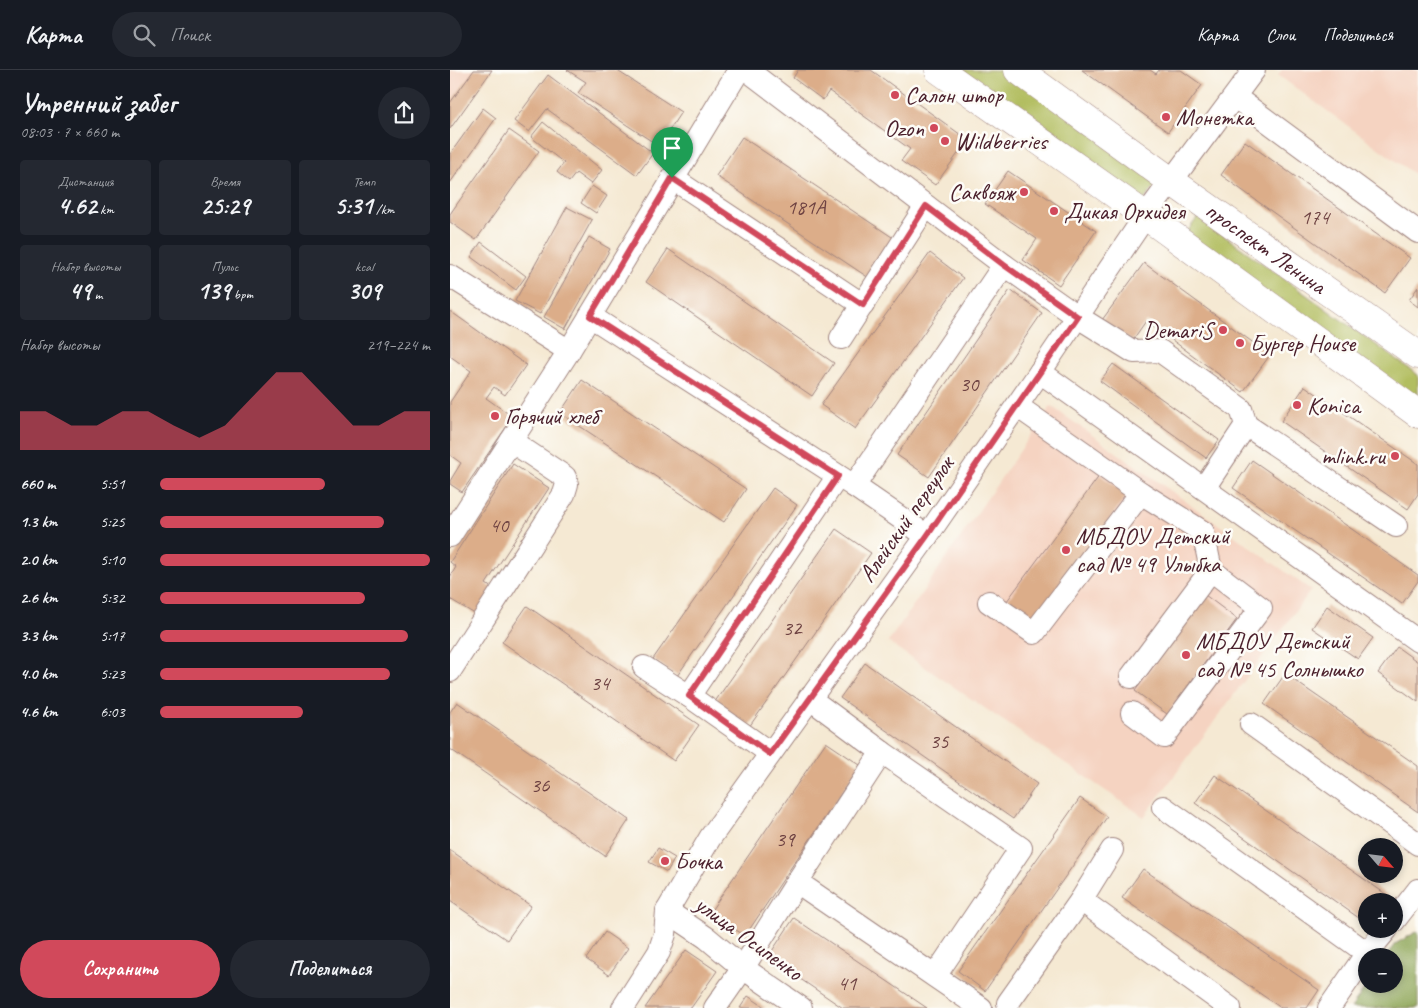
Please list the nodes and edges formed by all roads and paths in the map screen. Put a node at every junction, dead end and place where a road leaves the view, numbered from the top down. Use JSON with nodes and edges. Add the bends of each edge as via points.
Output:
{"nodes":[{"id":1,"x":939,"y":70,"type":"edge"},
{"id":2,"x":1018,"y":70,"type":"edge"},
{"id":3,"x":1254,"y":70,"type":"edge"},
{"id":4,"x":750,"y":71,"type":"edge"},
{"id":5,"x":1235,"y":97,"type":"junction"},
{"id":6,"x":672,"y":178,"type":"junction"},
{"id":7,"x":1171,"y":181,"type":"junction"},
{"id":8,"x":926,"y":206,"type":"junction"},
{"id":9,"x":1146,"y":216,"type":"junction"},
{"id":10,"x":1418,"y":232,"type":"edge"},
{"id":11,"x":1004,"y":265,"type":"junction"},
{"id":12,"x":450,"y":276,"type":"edge"},
{"id":13,"x":863,"y":305,"type":"junction"},
{"id":14,"x":590,"y":316,"type":"junction"},
{"id":15,"x":1078,"y":317,"type":"junction"},
{"id":16,"x":841,"y":338,"type":"dead end"},
{"id":17,"x":569,"y":351,"type":"junction"},
{"id":18,"x":1418,"y":355,"type":"edge"},
{"id":19,"x":1040,"y":372,"type":"junction"},
{"id":20,"x":1017,"y":406,"type":"junction"},
{"id":21,"x":1418,"y":414,"type":"edge"},
{"id":22,"x":1246,"y":425,"type":"junction"},
{"id":23,"x":511,"y":441,"type":"junction"},
{"id":24,"x":846,"y":481,"type":"junction"},
{"id":25,"x":1204,"y":488,"type":"junction"},
{"id":26,"x":1141,"y":492,"type":"junction"},
{"id":27,"x":1396,"y":526,"type":"dead end"},
{"id":28,"x":450,"y":536,"type":"edge"},
{"id":29,"x":927,"y":536,"type":"junction"},
{"id":30,"x":1211,"y":570,"type":"junction"},
{"id":31,"x":989,"y":602,"type":"dead end"},
{"id":32,"x":1418,"y":641,"type":"edge"},
{"id":33,"x":644,"y":667,"type":"dead end"},
{"id":34,"x":450,"y":671,"type":"edge"},
{"id":35,"x":1131,"y":677,"type":"dead end"},
{"id":36,"x":689,"y":696,"type":"junction"},
{"id":37,"x":809,"y":698,"type":"junction"},
{"id":38,"x":1132,"y":713,"type":"dead end"},
{"id":39,"x":1251,"y":724,"type":"dead end"},
{"id":40,"x":882,"y":752,"type":"junction"},
{"id":41,"x":770,"y":754,"type":"junction"},
{"id":42,"x":1163,"y":807,"type":"dead end"},
{"id":43,"x":1418,"y":844,"type":"edge"},
{"id":44,"x":1112,"y":850,"type":"dead end"},
{"id":45,"x":797,"y":882,"type":"junction"},
{"id":46,"x":1418,"y":890,"type":"edge"},
{"id":47,"x":1081,"y":900,"type":"junction"},
{"id":48,"x":1403,"y":909,"type":"edge"},
{"id":49,"x":667,"y":911,"type":"junction"},
{"id":50,"x":1380,"y":938,"type":"edge"},
{"id":51,"x":1360,"y":948,"type":"edge"},
{"id":52,"x":1371,"y":948,"type":"edge"},
{"id":53,"x":1358,"y":966,"type":"edge"},
{"id":54,"x":743,"y":968,"type":"junction"},
{"id":55,"x":935,"y":976,"type":"junction"},
{"id":56,"x":1009,"y":1006,"type":"edge"},
{"id":57,"x":623,"y":1008,"type":"edge"},
{"id":58,"x":714,"y":1008,"type":"edge"},
{"id":59,"x":801,"y":1008,"type":"edge"},
{"id":60,"x":981,"y":1008,"type":"edge"},
{"id":61,"x":1230,"y":1008,"type":"edge"},
{"id":62,"x":1329,"y":1008,"type":"edge"}],
"edges":[{"from":1,"to":9,"type":"main road","name":"проспект Ленина"},
{"from":2,"to":7,"type":"main road","name":"проспект Ленина"},
{"from":3,"to":5,"type":"street","name":"Алейский переулок"},
{"from":4,"to":6,"type":"street"},
{"from":4,"to":8,"type":"street"},
{"from":5,"to":7,"type":"street","name":"Алейский переулок"},
{"from":5,"to":10,"type":"street"},
{"from":6,"to":13,"type":"street"},
{"from":6,"to":14,"type":"street"},
{"from":7,"to":9,"type":"street","name":"Алейский переулок"},
{"from":7,"to":18,"type":"main road","name":"проспект Ленина"},
{"from":8,"to":11,"type":"street"},
{"from":8,"to":13,"type":"street"},
{"from":9,"to":15,"type":"street","name":"Алейский переулок"},
{"from":9,"to":21,"type":"main road","name":"проспект Ленина"},
{"from":11,"to":15,"type":"street"},
{"from":11,"to":24,"type":"street"},
{"from":12,"to":17,"type":"street"},
{"from":13,"to":16,"type":"street"},
{"from":14,"to":17,"type":"street"},
{"from":14,"to":24,"type":"street"},
{"from":15,"to":19,"type":"street","name":"Алейский переулок"},
{"from":15,"to":22,"type":"street","via":[[1134,352],[1160,351],[1241,409]]},
{"from":17,"to":23,"type":"street"},
{"from":19,"to":20,"type":"street","name":"Алейский переулок"},
{"from":19,"to":25,"type":"street"},
{"from":20,"to":26,"type":"street"},
{"from":20,"to":29,"type":"street","name":"Алейский переулок"},
{"from":22,"to":25,"type":"street"},
{"from":22,"to":27,"type":"street"},
{"from":23,"to":28,"type":"street"},
{"from":23,"to":34,"type":"street","via":[[565,477],[567,484],[564,494]]},
{"from":24,"to":29,"type":"street"},
{"from":24,"to":36,"type":"street"},
{"from":25,"to":32,"type":"street"},
{"from":26,"to":30,"type":"street","via":[[1203,532]]},
{"from":26,"to":31,"type":"street","via":[[1034,634]]},
{"from":29,"to":37,"type":"street","name":"Алейский переулок"},
{"from":30,"to":35,"type":"street"},
{"from":30,"to":38,"type":"street","via":[[1261,608],[1164,737]]},
{"from":33,"to":36,"type":"street"},
{"from":36,"to":41,"type":"street"},
{"from":37,"to":40,"type":"street"},
{"from":37,"to":41,"type":"street","name":"Алейский переулок"},
{"from":39,"to":43,"type":"street"},
{"from":40,"to":45,"type":"street"},
{"from":40,"to":55,"type":"street","via":[[1021,848]]},
{"from":41,"to":49,"type":"street","name":"Алейский переулок","via":[[710,838]]},
{"from":42,"to":51,"type":"street"},
{"from":44,"to":47,"type":"street"},
{"from":45,"to":54,"type":"street"},
{"from":45,"to":55,"type":"street"},
{"from":46,"to":48,"type":"street"},
{"from":47,"to":56,"type":"street"},
{"from":47,"to":61,"type":"street"},
{"from":49,"to":54,"type":"street","name":"улица Осипенко"},
{"from":49,"to":57,"type":"street","name":"Алейский переулок","via":[[660,952]]},
{"from":50,"to":52,"type":"street"},
{"from":53,"to":62,"type":"street"},
{"from":54,"to":58,"type":"street"},
{"from":54,"to":59,"type":"street","name":"улица Осипенко"},
{"from":55,"to":60,"type":"street"}]}
